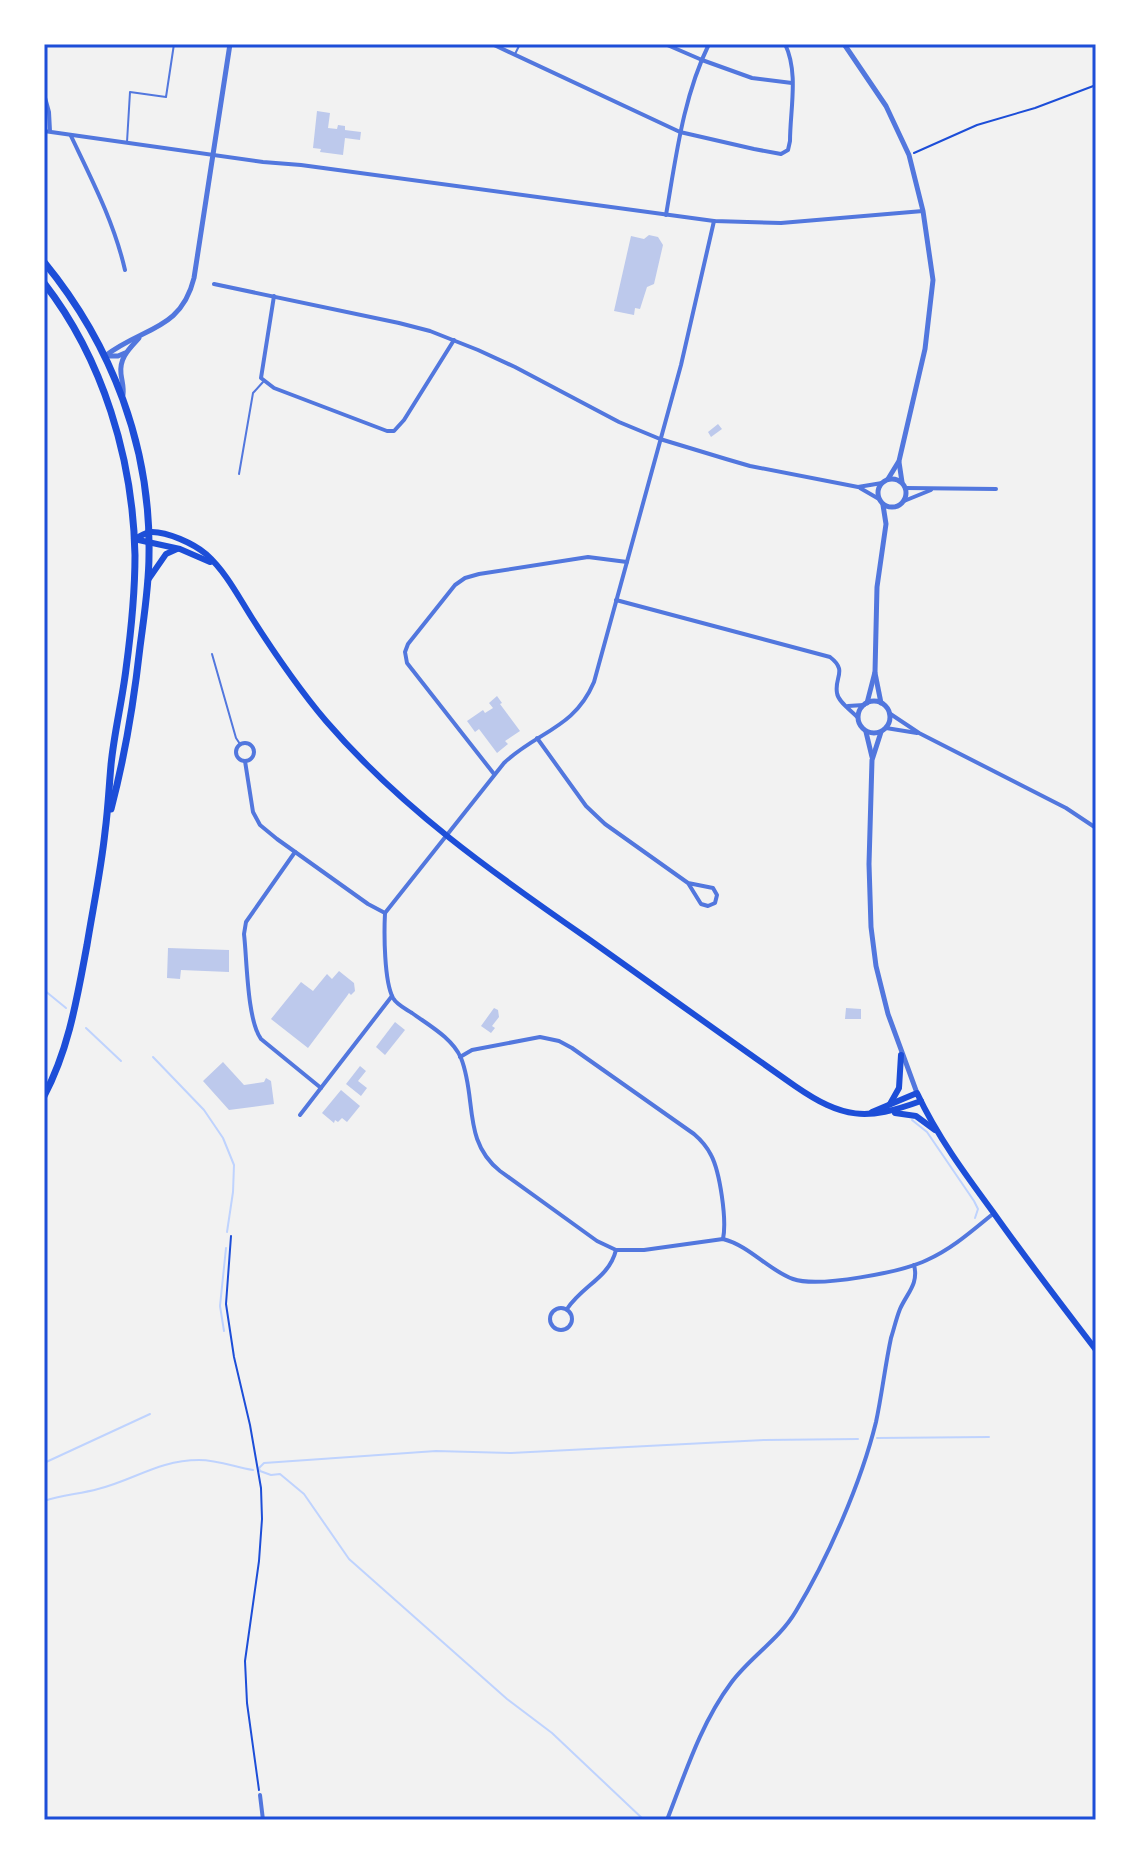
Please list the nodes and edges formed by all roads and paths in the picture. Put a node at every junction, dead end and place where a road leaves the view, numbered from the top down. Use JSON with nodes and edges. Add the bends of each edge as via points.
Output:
{"nodes":[{"id":1,"x":174,"y":44,"type":"edge"},
{"id":2,"x":230,"y":44,"type":"edge"},
{"id":3,"x":492,"y":44,"type":"edge"},
{"id":4,"x":520,"y":44,"type":"edge"},
{"id":5,"x":665,"y":44,"type":"edge"},
{"id":6,"x":709,"y":44,"type":"edge"},
{"id":7,"x":785,"y":44,"type":"edge"},
{"id":8,"x":844,"y":44,"type":"edge"},
{"id":9,"x":514,"y":55,"type":"junction"},
{"id":10,"x":702,"y":60,"type":"junction"},
{"id":11,"x":792,"y":83,"type":"junction"},
{"id":12,"x":1096,"y":85,"type":"edge"},
{"id":13,"x":44,"y":94,"type":"edge"},
{"id":14,"x":47,"y":131,"type":"edge"},
{"id":15,"x":680,"y":132,"type":"junction"},
{"id":16,"x":71,"y":136,"type":"junction"},
{"id":17,"x":127,"y":143,"type":"junction"},
{"id":18,"x":213,"y":155,"type":"junction"},
{"id":19,"x":909,"y":155,"type":"junction"},
{"id":20,"x":923,"y":211,"type":"junction"},
{"id":21,"x":666,"y":216,"type":"junction"},
{"id":22,"x":714,"y":221,"type":"junction"},
{"id":23,"x":44,"y":262,"type":"edge"},
{"id":24,"x":125,"y":270,"type":"dead end"},
{"id":25,"x":44,"y":283,"type":"edge"},
{"id":26,"x":214,"y":284,"type":"dead end"},
{"id":27,"x":274,"y":296,"type":"junction"},
{"id":28,"x":141,"y":335,"type":"junction"},
{"id":29,"x":454,"y":340,"type":"junction"},
{"id":30,"x":126,"y":352,"type":"junction"},
{"id":31,"x":105,"y":356,"type":"junction"},
{"id":32,"x":93,"y":364,"type":"junction"},
{"id":33,"x":264,"y":381,"type":"junction"},
{"id":34,"x":123,"y":395,"type":"junction"},
{"id":35,"x":660,"y":439,"type":"junction"},
{"id":36,"x":899,"y":461,"type":"junction"},
{"id":37,"x":239,"y":474,"type":"dead end"},
{"id":38,"x":885,"y":481,"type":"junction"},
{"id":39,"x":904,"y":485,"type":"junction"},
{"id":40,"x":858,"y":487,"type":"junction"},
{"id":41,"x":933,"y":489,"type":"junction"},
{"id":42,"x":996,"y":489,"type":"dead end"},
{"id":43,"x":904,"y":501,"type":"junction"},
{"id":44,"x":881,"y":502,"type":"junction"},
{"id":45,"x":897,"y":507,"type":"junction"},
{"id":46,"x":886,"y":524,"type":"junction"},
{"id":47,"x":149,"y":532,"type":"junction"},
{"id":48,"x":134,"y":539,"type":"junction"},
{"id":49,"x":149,"y":543,"type":"junction"},
{"id":50,"x":180,"y":549,"type":"junction"},
{"id":51,"x":627,"y":562,"type":"junction"},
{"id":52,"x":216,"y":565,"type":"junction"},
{"id":53,"x":148,"y":580,"type":"junction"},
{"id":54,"x":616,"y":600,"type":"junction"},
{"id":55,"x":212,"y":654,"type":"dead end"},
{"id":56,"x":875,"y":672,"type":"junction"},
{"id":57,"x":865,"y":704,"type":"junction"},
{"id":58,"x":881,"y":704,"type":"junction"},
{"id":59,"x":848,"y":706,"type":"junction"},
{"id":60,"x":889,"y":713,"type":"junction"},
{"id":61,"x":858,"y":718,"type":"junction"},
{"id":62,"x":883,"y":730,"type":"junction"},
{"id":63,"x":865,"y":731,"type":"junction"},
{"id":64,"x":919,"y":733,"type":"junction"},
{"id":65,"x":537,"y":738,"type":"junction"},
{"id":66,"x":240,"y":744,"type":"junction"},
{"id":67,"x":872,"y":760,"type":"junction"},
{"id":68,"x":245,"y":761,"type":"junction"},
{"id":69,"x":494,"y":774,"type":"junction"},
{"id":70,"x":1096,"y":828,"type":"edge"},
{"id":71,"x":106,"y":831,"type":"junction"},
{"id":72,"x":446,"y":836,"type":"junction"},
{"id":73,"x":295,"y":852,"type":"junction"},
{"id":74,"x":688,"y":883,"type":"junction"},
{"id":75,"x":385,"y":913,"type":"junction"},
{"id":76,"x":392,"y":996,"type":"junction"},
{"id":77,"x":901,"y":1055,"type":"junction"},
{"id":78,"x":460,"y":1057,"type":"junction"},
{"id":79,"x":321,"y":1088,"type":"junction"},
{"id":80,"x":917,"y":1093,"type":"junction"},
{"id":81,"x":44,"y":1096,"type":"edge"},
{"id":82,"x":921,"y":1101,"type":"junction"},
{"id":83,"x":890,"y":1104,"type":"junction"},
{"id":84,"x":879,"y":1114,"type":"junction"},
{"id":85,"x":300,"y":1115,"type":"dead end"},
{"id":86,"x":865,"y":1115,"type":"junction"},
{"id":87,"x":937,"y":1132,"type":"junction"},
{"id":88,"x":994,"y":1213,"type":"junction"},
{"id":89,"x":231,"y":1236,"type":"dead end"},
{"id":90,"x":723,"y":1239,"type":"junction"},
{"id":91,"x":616,"y":1250,"type":"junction"},
{"id":92,"x":914,"y":1265,"type":"junction"},
{"id":93,"x":567,"y":1309,"type":"junction"},
{"id":94,"x":1096,"y":1350,"type":"edge"},
{"id":95,"x":260,"y":1795,"type":"joint"},
{"id":96,"x":263,"y":1820,"type":"edge"},
{"id":97,"x":667,"y":1820,"type":"edge"}],
"edges":[{"from":1,"to":17,"type":"lane","via":[[166,97],[130,92]]},
{"from":2,"to":18,"type":"street"},
{"from":3,"to":9,"type":"street"},
{"from":4,"to":9,"type":"lane"},
{"from":5,"to":10,"type":"street"},
{"from":6,"to":10,"type":"street"},
{"from":7,"to":11,"type":"street"},
{"from":8,"to":19,"type":"street","via":[[886,106]]},
{"from":9,"to":15,"type":"street"},
{"from":10,"to":11,"type":"street","via":[[752,78]]},
{"from":10,"to":15,"type":"street"},
{"from":11,"to":15,"type":"street","via":[[790,141],[783,153]]},
{"from":12,"to":19,"type":"path","via":[[977,125]]},
{"from":13,"to":14,"type":"street"},
{"from":14,"to":16,"type":"street"},
{"from":15,"to":21,"type":"street"},
{"from":16,"to":17,"type":"street"},
{"from":16,"to":24,"type":"street","via":[[108,212]]},
{"from":17,"to":18,"type":"street"},
{"from":18,"to":21,"type":"street"},
{"from":18,"to":28,"type":"street","via":[[188,298],[174,316]]},
{"from":19,"to":20,"type":"street"},
{"from":20,"to":22,"type":"street","via":[[781,223]]},
{"from":20,"to":36,"type":"street","via":[[932,292],[925,349]]},
{"from":21,"to":22,"type":"street"},
{"from":22,"to":35,"type":"street"},
{"from":23,"to":31,"type":"main road"},
{"from":25,"to":32,"type":"main road"},
{"from":26,"to":27,"type":"street"},
{"from":27,"to":29,"type":"street"},
{"from":27,"to":33,"type":"street"},
{"from":28,"to":30,"type":"street"},
{"from":28,"to":31,"type":"street"},
{"from":29,"to":33,"type":"street","via":[[394,431]]},
{"from":29,"to":35,"type":"street"},
{"from":30,"to":31,"type":"street"},
{"from":30,"to":34,"type":"street","via":[[120,369]]},
{"from":31,"to":32,"type":"main road"},
{"from":31,"to":34,"type":"main road"},
{"from":32,"to":48,"type":"main road","via":[[122,455]]},
{"from":33,"to":37,"type":"lane","via":[[253,393]]},
{"from":34,"to":47,"type":"main road","via":[[140,457]]},
{"from":35,"to":40,"type":"street","via":[[750,466]]},
{"from":35,"to":51,"type":"street"},
{"from":36,"to":38,"type":"street"},
{"from":36,"to":39,"type":"street"},
{"from":38,"to":39,"type":"street","via":[[895,479]]},
{"from":38,"to":40,"type":"street"},
{"from":38,"to":44,"type":"street","via":[[878,490]]},
{"from":39,"to":41,"type":"street"},
{"from":39,"to":43,"type":"street"},
{"from":40,"to":44,"type":"street"},
{"from":41,"to":42,"type":"street"},
{"from":41,"to":43,"type":"street"},
{"from":43,"to":45,"type":"street"},
{"from":44,"to":45,"type":"street"},
{"from":44,"to":46,"type":"street"},
{"from":45,"to":46,"type":"street"},
{"from":46,"to":56,"type":"street","via":[[877,587]]},
{"from":47,"to":48,"type":"main road"},
{"from":47,"to":49,"type":"main road"},
{"from":47,"to":52,"type":"main road","via":[[184,541]]},
{"from":48,"to":49,"type":"main road"},
{"from":48,"to":71,"type":"main road","via":[[130,630]]},
{"from":49,"to":50,"type":"main road"},
{"from":49,"to":53,"type":"main road"},
{"from":50,"to":52,"type":"main road"},
{"from":50,"to":53,"type":"main road","via":[[166,554]]},
{"from":51,"to":54,"type":"street"},
{"from":51,"to":69,"type":"street","via":[[588,557],[465,578],[408,644],[407,663]]},
{"from":52,"to":72,"type":"main road","via":[[326,721],[391,789]]},
{"from":53,"to":71,"type":"main road","via":[[134,699]]},
{"from":54,"to":59,"type":"street","via":[[830,657],[840,670],[837,695]]},
{"from":54,"to":65,"type":"street","via":[[587,696],[570,717]]},
{"from":55,"to":66,"type":"lane"},
{"from":56,"to":57,"type":"street"},
{"from":56,"to":58,"type":"street"},
{"from":57,"to":58,"type":"street"},
{"from":57,"to":59,"type":"street"},
{"from":57,"to":61,"type":"street"},
{"from":58,"to":60,"type":"street"},
{"from":59,"to":61,"type":"street"},
{"from":60,"to":62,"type":"street"},
{"from":60,"to":64,"type":"street"},
{"from":61,"to":63,"type":"street"},
{"from":62,"to":63,"type":"street"},
{"from":62,"to":64,"type":"street"},
{"from":62,"to":67,"type":"street"},
{"from":63,"to":67,"type":"street"},
{"from":64,"to":70,"type":"street"},
{"from":65,"to":69,"type":"street"},
{"from":65,"to":74,"type":"street","via":[[594,815]]},
{"from":66,"to":68,"type":"street","via":[[235,754]]},
{"from":66,"to":68,"type":"street","via":[[254,749]]},
{"from":67,"to":77,"type":"street","via":[[871,927],[880,985]]},
{"from":68,"to":73,"type":"street","via":[[256,819]]},
{"from":69,"to":72,"type":"street"},
{"from":71,"to":81,"type":"main road","via":[[72,1022]]},
{"from":72,"to":75,"type":"street"},
{"from":72,"to":86,"type":"main road","via":[[807,1094],[831,1107]]},
{"from":73,"to":75,"type":"street"},
{"from":73,"to":79,"type":"street","via":[[245,925],[251,1006],[261,1039]]},
{"from":74,"to":74,"type":"street","via":[[701,904],[715,903],[713,888]]},
{"from":75,"to":76,"type":"street"},
{"from":76,"to":78,"type":"street","via":[[447,1039]]},
{"from":76,"to":79,"type":"street"},
{"from":77,"to":80,"type":"street"},
{"from":77,"to":83,"type":"main road","via":[[899,1088]]},
{"from":78,"to":90,"type":"street","via":[[540,1037],[572,1048],[707,1148],[717,1173]]},
{"from":78,"to":91,"type":"street","via":[[475,1132],[488,1160]]},
{"from":79,"to":85,"type":"street"},
{"from":80,"to":82,"type":"main road"},
{"from":80,"to":83,"type":"main road"},
{"from":82,"to":84,"type":"main road"},
{"from":82,"to":87,"type":"main road"},
{"from":83,"to":86,"type":"main road"},
{"from":84,"to":86,"type":"main road"},
{"from":84,"to":87,"type":"main road","via":[[910,1114]]},
{"from":87,"to":88,"type":"main road"},
{"from":88,"to":92,"type":"street","via":[[942,1252]]},
{"from":88,"to":94,"type":"main road"},
{"from":89,"to":95,"type":"path","via":[[226,1304],[262,1519],[245,1661]]},
{"from":90,"to":91,"type":"street"},
{"from":90,"to":92,"type":"street","via":[[802,1282]]},
{"from":91,"to":93,"type":"street","via":[[607,1271]]},
{"from":92,"to":97,"type":"street","via":[[915,1283],[896,1320],[860,1473],[817,1574],[795,1614],[733,1679],[714,1708]]},
{"from":93,"to":93,"type":"street","via":[[551,1313],[555,1329],[572,1323]]},
{"from":95,"to":96,"type":"street"}]}
